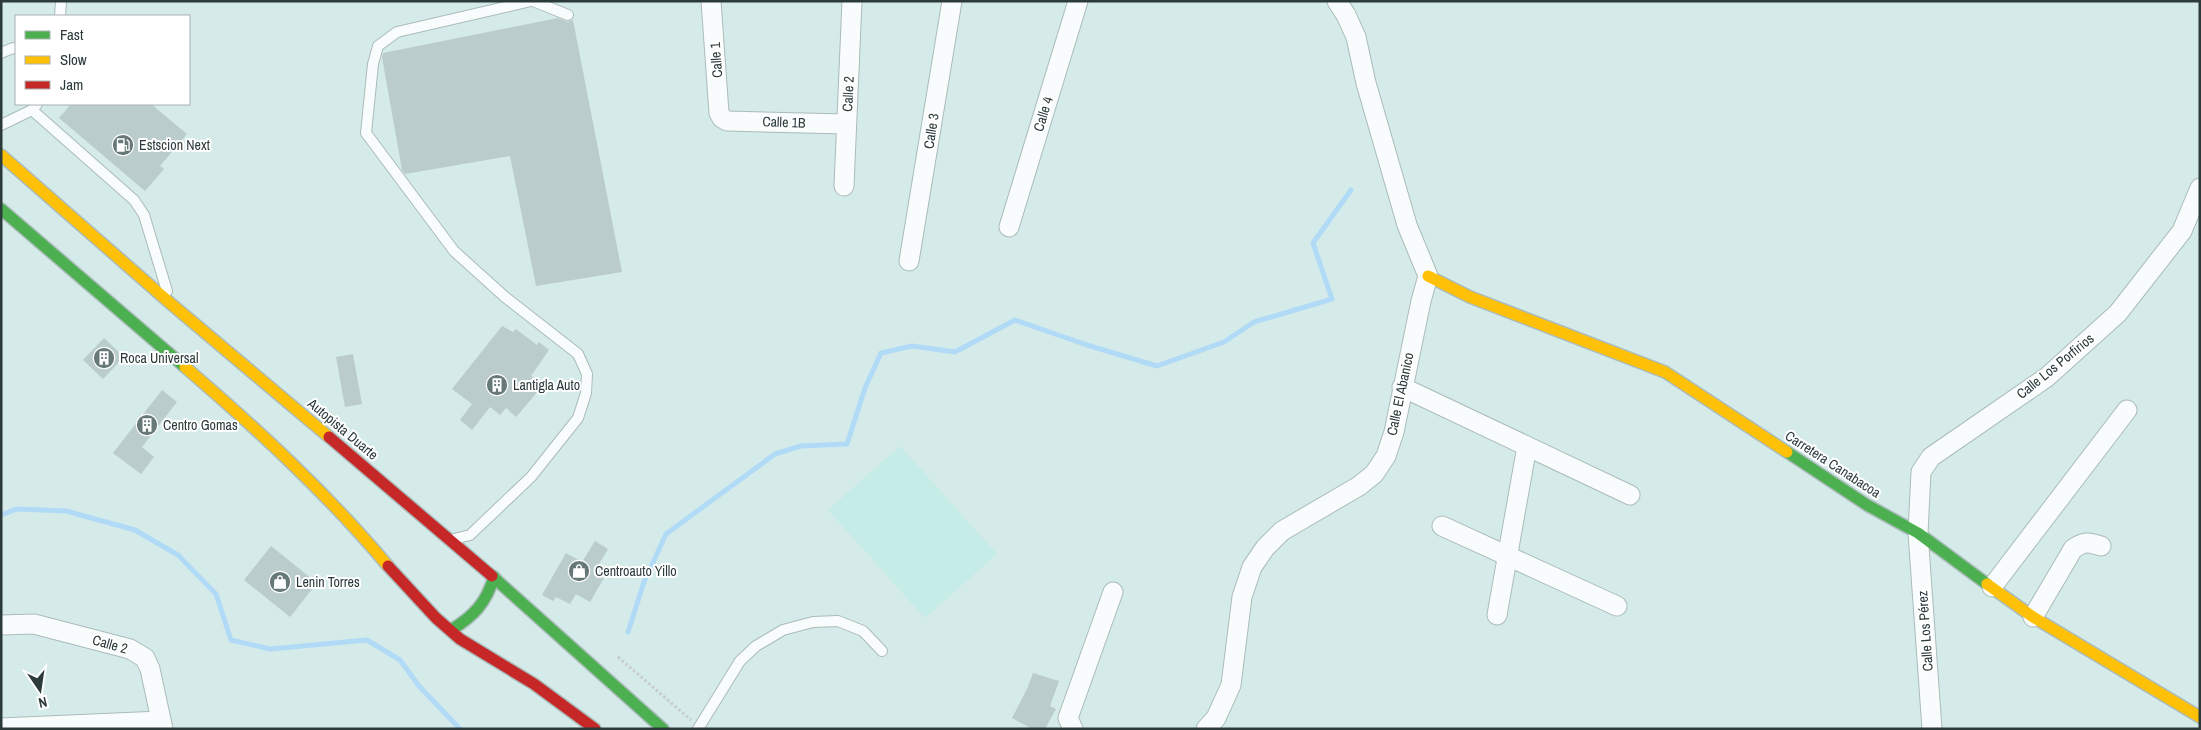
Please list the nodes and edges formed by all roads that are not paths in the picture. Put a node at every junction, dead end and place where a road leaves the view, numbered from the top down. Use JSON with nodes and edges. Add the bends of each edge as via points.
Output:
{"nodes":[{"id":1,"x":62,"y":1,"type":"edge"},
{"id":2,"x":532,"y":1,"type":"edge"},
{"id":3,"x":712,"y":1,"type":"edge"},
{"id":4,"x":852,"y":1,"type":"edge"},
{"id":5,"x":952,"y":1,"type":"edge"},
{"id":6,"x":1078,"y":1,"type":"edge"},
{"id":7,"x":1337,"y":1,"type":"edge"},
{"id":8,"x":568,"y":14,"type":"dead end"},
{"id":9,"x":60,"y":15,"type":"edge"},
{"id":10,"x":15,"y":49,"type":"edge"},
{"id":11,"x":1,"y":52,"type":"edge"},
{"id":12,"x":34,"y":107,"type":"edge"},
{"id":13,"x":722,"y":118,"type":"joint"},
{"id":14,"x":846,"y":124,"type":"junction"},
{"id":15,"x":1,"y":125,"type":"edge"},
{"id":16,"x":1,"y":155,"type":"edge"},
{"id":17,"x":844,"y":186,"type":"dead end"},
{"id":18,"x":2200,"y":188,"type":"edge"},
{"id":19,"x":1,"y":209,"type":"edge"},
{"id":20,"x":1009,"y":227,"type":"dead end"},
{"id":21,"x":909,"y":261,"type":"dead end"},
{"id":22,"x":1428,"y":276,"type":"junction"},
{"id":23,"x":170,"y":303,"type":"junction"},
{"id":24,"x":1402,"y":386,"type":"junction"},
{"id":25,"x":2127,"y":410,"type":"dead end"},
{"id":26,"x":1527,"y":446,"type":"junction"},
{"id":27,"x":1630,"y":494,"type":"dead end"},
{"id":28,"x":1442,"y":526,"type":"dead end"},
{"id":29,"x":1918,"y":534,"type":"junction"},
{"id":30,"x":451,"y":540,"type":"junction"},
{"id":31,"x":2101,"y":546,"type":"dead end"},
{"id":32,"x":1507,"y":556,"type":"junction"},
{"id":33,"x":494,"y":577,"type":"junction"},
{"id":34,"x":1992,"y":587,"type":"junction"},
{"id":35,"x":1113,"y":592,"type":"dead end"},
{"id":36,"x":516,"y":596,"type":"junction"},
{"id":37,"x":504,"y":602,"type":"dead end"},
{"id":38,"x":1617,"y":606,"type":"dead end"},
{"id":39,"x":1497,"y":615,"type":"dead end"},
{"id":40,"x":2033,"y":617,"type":"junction"},
{"id":41,"x":1,"y":625,"type":"edge"},
{"id":42,"x":451,"y":630,"type":"junction"},
{"id":43,"x":882,"y":651,"type":"dead end"},
{"id":44,"x":2200,"y":717,"type":"edge"},
{"id":45,"x":162,"y":725,"type":"edge"},
{"id":46,"x":1,"y":728,"type":"edge"},
{"id":47,"x":595,"y":729,"type":"edge"},
{"id":48,"x":663,"y":729,"type":"edge"},
{"id":49,"x":698,"y":729,"type":"edge"},
{"id":50,"x":1072,"y":729,"type":"edge"},
{"id":51,"x":1206,"y":729,"type":"edge"},
{"id":52,"x":1932,"y":729,"type":"edge"}],
"edges":[{"from":1,"to":9,"type":"lane"},
{"from":2,"to":8,"type":"lane"},
{"from":2,"to":30,"type":"lane","via":[[397,32],[378,46],[373,64],[366,133],[454,251],[505,297],[578,354],[586,374],[586,393],[578,418],[531,477],[470,535]]},
{"from":3,"to":13,"type":"street","name":"Calle 1","via":[[719,113]]},
{"from":4,"to":14,"type":"street","name":"Calle 2"},
{"from":5,"to":21,"type":"street","name":"Calle 3"},
{"from":6,"to":20,"type":"street","name":"Calle 4"},
{"from":7,"to":22,"type":"street","via":[[1356,37],[1407,225]]},
{"from":10,"to":11,"type":"lane"},
{"from":12,"to":15,"type":"lane"},
{"from":12,"to":23,"type":"lane","via":[[134,200],[144,215]]},
{"from":13,"to":14,"type":"street","name":"Calle 1B","via":[[727,121]]},
{"from":14,"to":17,"type":"street","name":"Calle 2"},
{"from":16,"to":23,"type":"main road","name":"Autopista Duarte"},
{"from":18,"to":29,"type":"street","name":"Calle Los Porfirios","via":[[2182,232],[2118,313],[2047,377],[1926,462],[1921,472]]},
{"from":19,"to":42,"type":"main road","via":[[231,407],[350,520],[402,582]]},
{"from":22,"to":24,"type":"street","name":"Calle El Abanico"},
{"from":22,"to":29,"type":"main road","name":"Carretera Canabacoa","via":[[1470,297],[1665,372],[1867,505]]},
{"from":23,"to":30,"type":"main road","name":"Autopista Duarte"},
{"from":24,"to":26,"type":"street"},
{"from":24,"to":51,"type":"street","name":"Calle El Abanico","via":[[1394,432],[1386,456],[1374,474],[1282,531],[1264,548],[1252,567],[1242,596],[1231,685],[1216,718]]},
{"from":25,"to":34,"type":"street"},
{"from":26,"to":27,"type":"street"},
{"from":26,"to":32,"type":"street"},
{"from":28,"to":32,"type":"street"},
{"from":29,"to":34,"type":"main road","name":"Carretera Canabacoa"},
{"from":29,"to":52,"type":"street","name":"Calle Los Pérez"},
{"from":30,"to":33,"type":"main road","name":"Autopista Duarte"},
{"from":31,"to":40,"type":"street","via":[[2081,542],[2073,548]]},
{"from":32,"to":38,"type":"street"},
{"from":32,"to":39,"type":"street"},
{"from":33,"to":36,"type":"main road","name":"Autopista Duarte"},
{"from":33,"to":42,"type":"main road","via":[[480,611]]},
{"from":34,"to":40,"type":"main road","name":"Carretera Canabacoa"},
{"from":35,"to":50,"type":"street","via":[[1068,718]]},
{"from":36,"to":37,"type":"main road"},
{"from":36,"to":48,"type":"main road","name":"Autopista Duarte"},
{"from":40,"to":44,"type":"main road","name":"Carretera Canabacoa"},
{"from":41,"to":45,"type":"street","name":"Calle 2","via":[[34,624],[130,649],[145,658]]},
{"from":42,"to":47,"type":"main road","via":[[472,641]]},
{"from":43,"to":49,"type":"lane","via":[[863,631],[838,621],[813,622],[782,630],[756,646],[740,661]]},
{"from":45,"to":46,"type":"street"}]}
